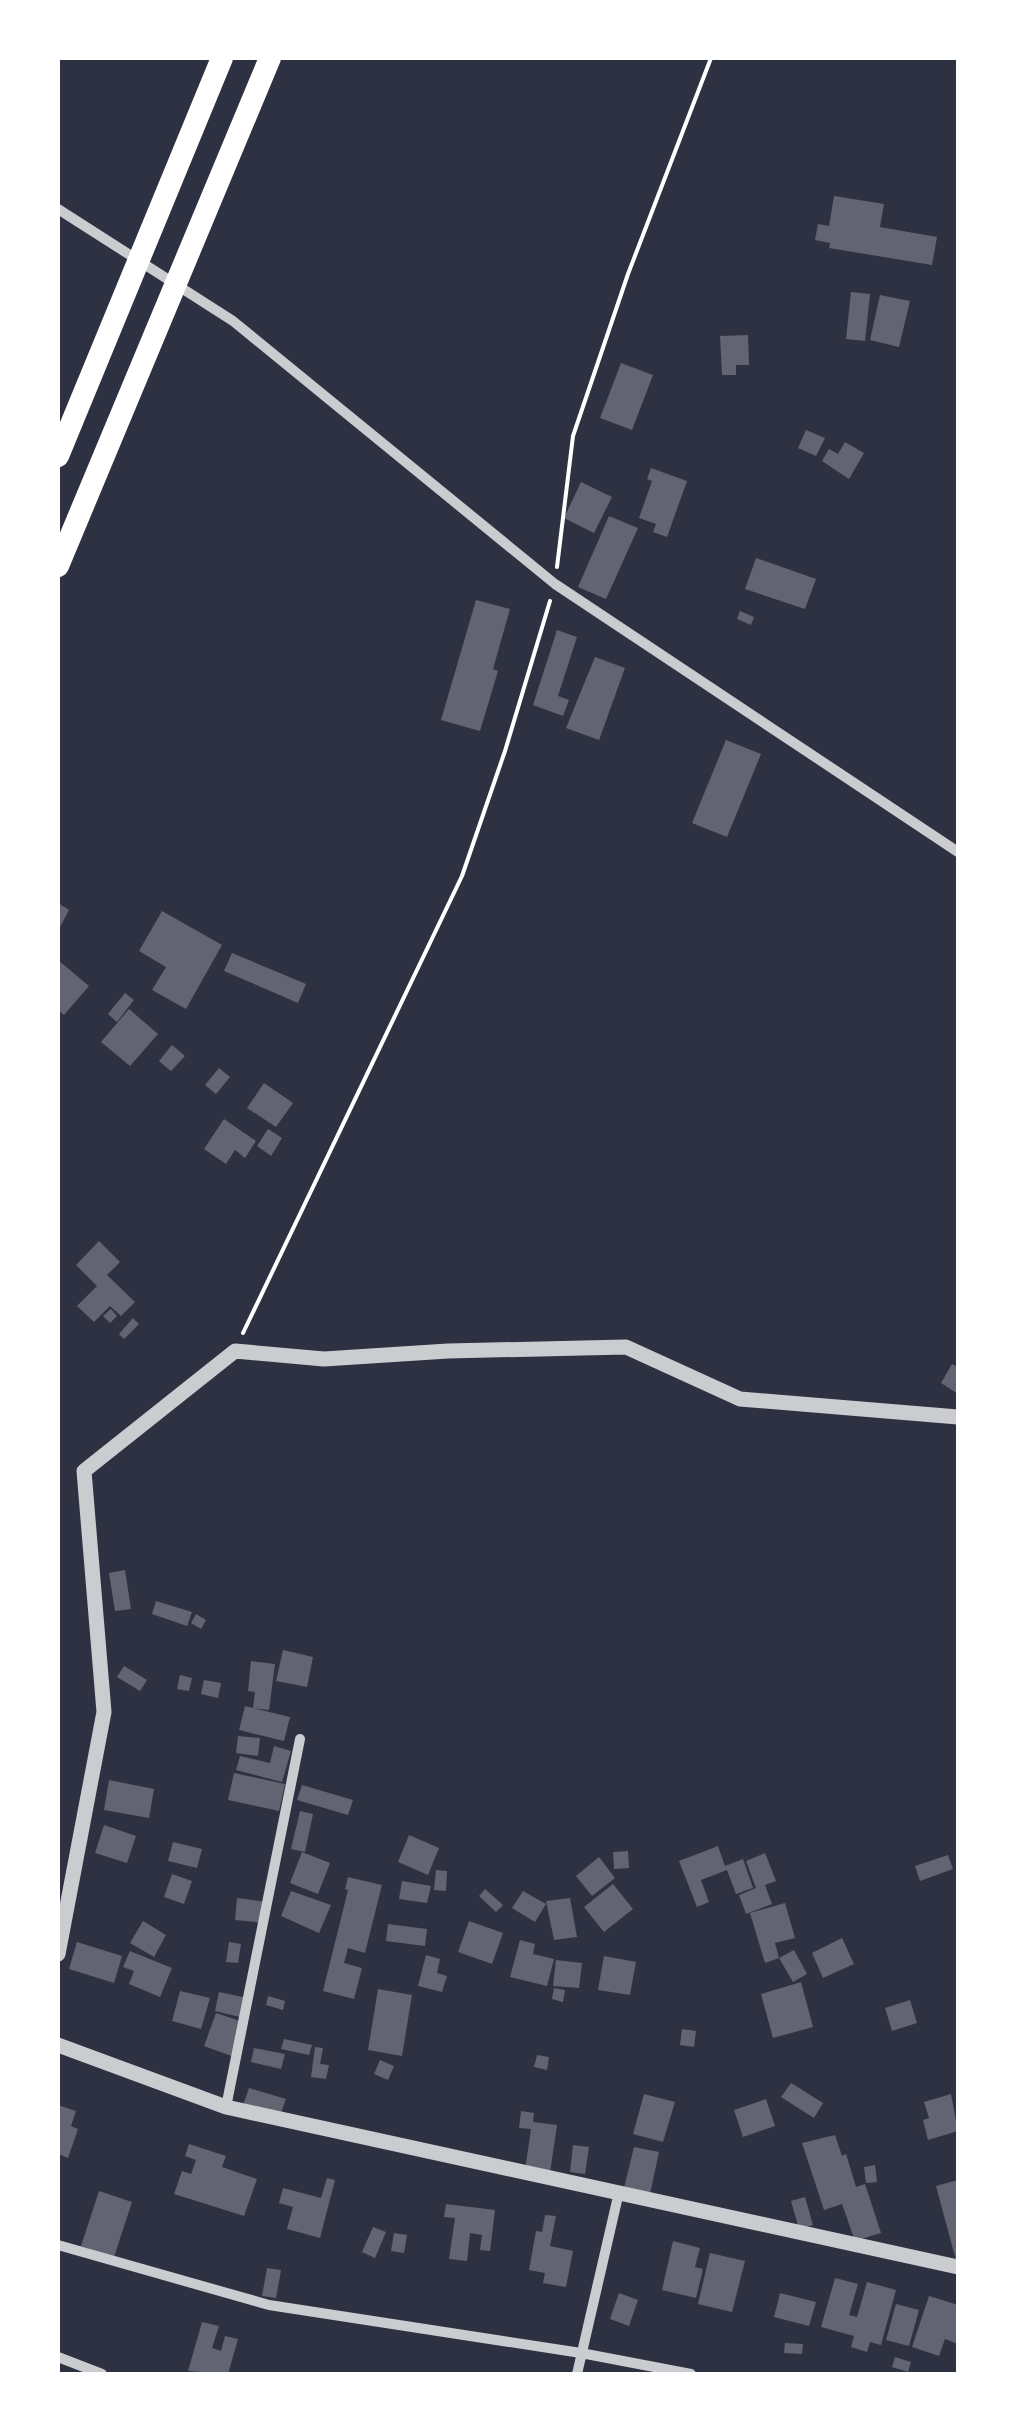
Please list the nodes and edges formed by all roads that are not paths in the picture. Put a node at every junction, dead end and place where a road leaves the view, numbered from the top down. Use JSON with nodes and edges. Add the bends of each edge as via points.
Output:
{"nodes":[{"id":1,"x":222,"y":58,"type":"edge"},
{"id":2,"x":270,"y":58,"type":"edge"},
{"id":3,"x":58,"y":209,"type":"edge"},
{"id":4,"x":58,"y":456,"type":"edge"},
{"id":5,"x":58,"y":566,"type":"edge"},
{"id":6,"x":958,"y":852,"type":"edge"},
{"id":7,"x":958,"y":1417,"type":"edge"},
{"id":8,"x":300,"y":1739,"type":"dead end"},
{"id":9,"x":58,"y":1954,"type":"edge"},
{"id":10,"x":58,"y":2046,"type":"edge"},
{"id":11,"x":226,"y":2108,"type":"junction"},
{"id":12,"x":620,"y":2192,"type":"junction"},
{"id":13,"x":58,"y":2245,"type":"edge"},
{"id":14,"x":958,"y":2267,"type":"edge"},
{"id":15,"x":581,"y":2353,"type":"junction"},
{"id":16,"x":58,"y":2358,"type":"edge"},
{"id":17,"x":102,"y":2374,"type":"edge"},
{"id":18,"x":577,"y":2374,"type":"edge"},
{"id":19,"x":691,"y":2374,"type":"edge"}],
"edges":[{"from":1,"to":4,"type":"highway"},
{"from":2,"to":5,"type":"highway"},
{"from":3,"to":6,"type":"street","via":[[232,321],[556,584]]},
{"from":7,"to":9,"type":"street","via":[[740,1400],[626,1347],[324,1359],[235,1350],[84,1470],[104,1712]]},
{"from":8,"to":11,"type":"street"},
{"from":10,"to":11,"type":"street"},
{"from":11,"to":12,"type":"street"},
{"from":12,"to":14,"type":"street"},
{"from":12,"to":15,"type":"street"},
{"from":13,"to":15,"type":"street","via":[[269,2306]]},
{"from":15,"to":18,"type":"street"},
{"from":15,"to":19,"type":"street"},
{"from":16,"to":17,"type":"street"}]}
